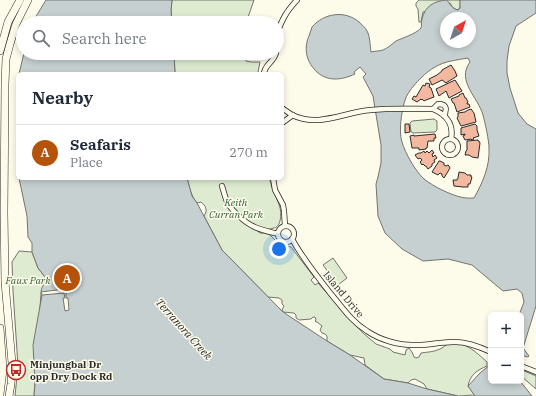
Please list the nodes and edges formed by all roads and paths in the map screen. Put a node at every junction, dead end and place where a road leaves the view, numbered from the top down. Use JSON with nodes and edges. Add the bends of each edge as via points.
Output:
{"nodes":[{"id":1,"x":20,"y":0,"type":"edge"},
{"id":2,"x":28,"y":0,"type":"edge"},
{"id":3,"x":297,"y":0,"type":"edge"},
{"id":4,"x":20,"y":16,"type":"edge"},
{"id":5,"x":284,"y":17,"type":"edge"},
{"id":6,"x":16,"y":26,"type":"edge"},
{"id":7,"x":0,"y":50,"type":"edge"},
{"id":8,"x":274,"y":60,"type":"edge"},
{"id":9,"x":264,"y":72,"type":"edge"},
{"id":10,"x":284,"y":109,"type":"edge"},
{"id":11,"x":433,"y":109,"type":"junction"},
{"id":12,"x":293,"y":115,"type":"junction"},
{"id":13,"x":444,"y":116,"type":"junction"},
{"id":14,"x":284,"y":122,"type":"edge"},
{"id":15,"x":452,"y":139,"type":"dead end"},
{"id":16,"x":273,"y":180,"type":"edge"},
{"id":17,"x":222,"y":186,"type":"dead end"},
{"id":18,"x":285,"y":226,"type":"junction"},
{"id":19,"x":278,"y":234,"type":"junction"},
{"id":20,"x":292,"y":239,"type":"junction"},
{"id":21,"x":3,"y":293,"type":"edge"},
{"id":22,"x":0,"y":328,"type":"edge"},
{"id":23,"x":488,"y":351,"type":"edge"},
{"id":24,"x":524,"y":367,"type":"edge"},
{"id":25,"x":536,"y":372,"type":"edge"},
{"id":26,"x":0,"y":394,"type":"edge"},
{"id":27,"x":9,"y":396,"type":"edge"}],
"edges":[{"from":1,"to":7,"type":"main road","via":[[8,22]]},
{"from":2,"to":4,"type":"main road"},
{"from":3,"to":5,"type":"street"},
{"from":6,"to":21,"type":"main road","via":[[6,59]]},
{"from":8,"to":9,"type":"street"},
{"from":10,"to":12,"type":"street"},
{"from":11,"to":12,"type":"street","via":[[360,111],[323,120]]},
{"from":11,"to":13,"type":"street"},
{"from":11,"to":13,"type":"street","via":[[442,104],[446,107]]},
{"from":12,"to":14,"type":"street"},
{"from":13,"to":15,"type":"street","via":[[452,128]]},
{"from":16,"to":18,"type":"street","via":[[275,190],[283,205]]},
{"from":17,"to":19,"type":"street","via":[[228,204],[243,220],[260,230]]},
{"from":18,"to":19,"type":"street"},
{"from":18,"to":20,"type":"street","via":[[294,231]]},
{"from":19,"to":20,"type":"street","via":[[280,239],[285,241]]},
{"from":20,"to":23,"type":"street","name":"Island Drive","via":[[341,306],[366,331],[380,338],[405,344],[456,342]]},
{"from":21,"to":27,"type":"main road","via":[[12,363]]},
{"from":22,"to":26,"type":"main road","via":[[3,370]]},
{"from":24,"to":25,"type":"street"}]}
